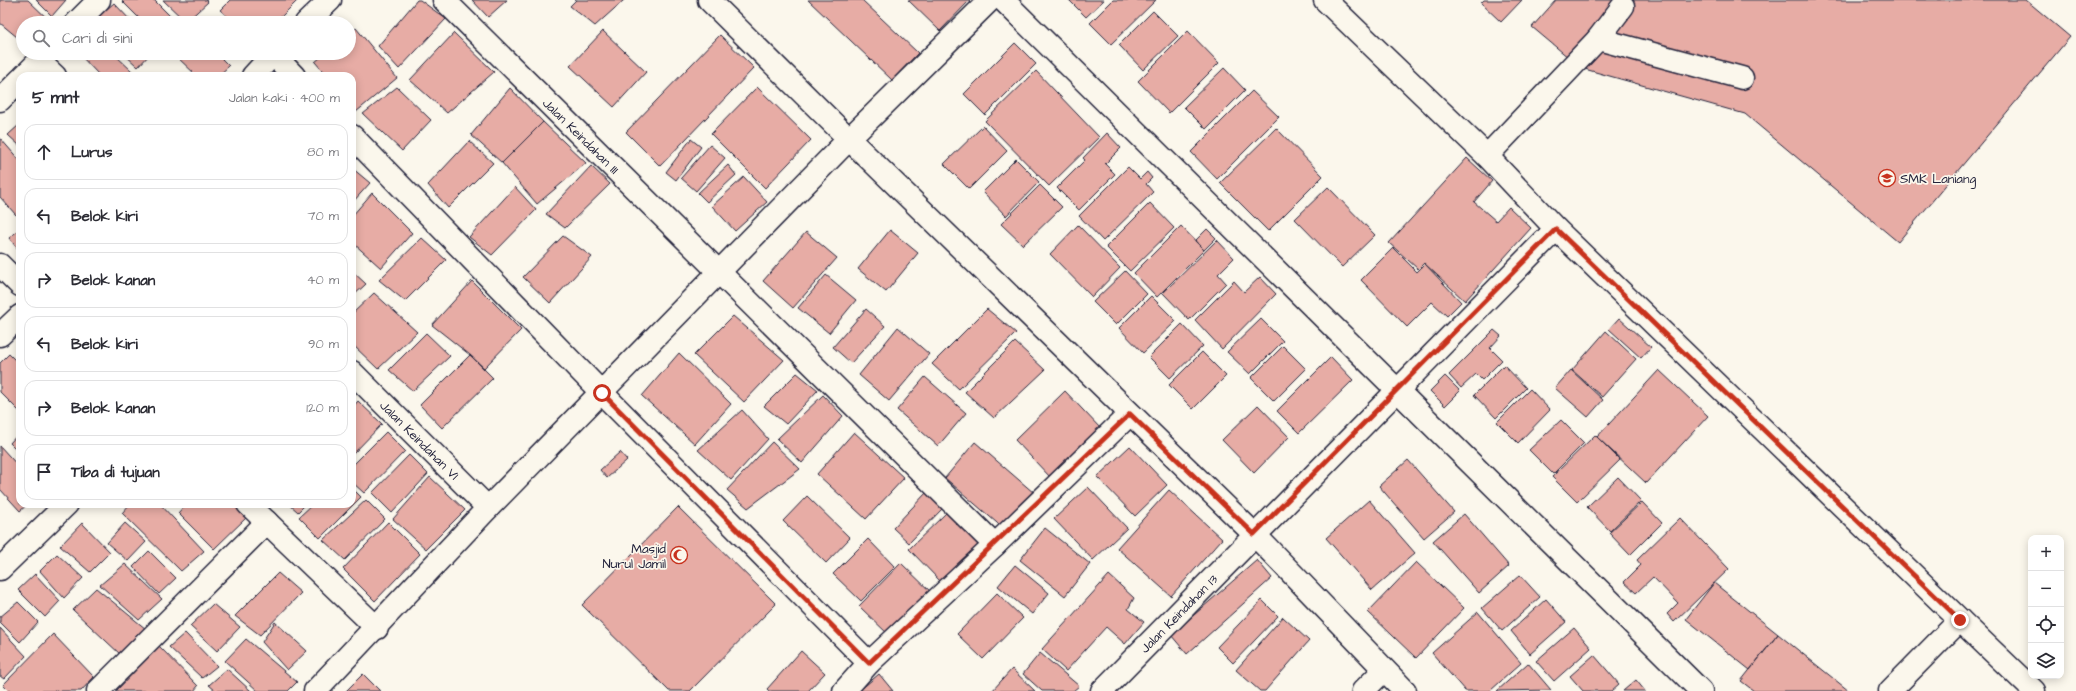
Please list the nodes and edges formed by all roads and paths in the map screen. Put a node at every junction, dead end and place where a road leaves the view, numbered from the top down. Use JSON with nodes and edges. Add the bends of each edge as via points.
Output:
{"nodes":[{"id":1,"x":99,"y":0,"type":"edge"},
{"id":2,"x":330,"y":0,"type":"edge"},
{"id":3,"x":444,"y":0,"type":"edge"},
{"id":4,"x":709,"y":0,"type":"edge"},
{"id":5,"x":990,"y":0,"type":"edge"},
{"id":6,"x":1003,"y":0,"type":"edge"},
{"id":7,"x":1325,"y":0,"type":"edge"},
{"id":8,"x":1623,"y":6,"type":"dead end"},
{"id":9,"x":83,"y":16,"type":"edge"},
{"id":10,"x":313,"y":16,"type":"edge"},
{"id":11,"x":1598,"y":39,"type":"junction"},
{"id":12,"x":40,"y":60,"type":"edge"},
{"id":13,"x":45,"y":60,"type":"edge"},
{"id":14,"x":268,"y":60,"type":"edge"},
{"id":15,"x":279,"y":60,"type":"edge"},
{"id":16,"x":28,"y":72,"type":"edge"},
{"id":17,"x":52,"y":72,"type":"edge"},
{"id":18,"x":257,"y":72,"type":"edge"},
{"id":19,"x":290,"y":72,"type":"edge"},
{"id":20,"x":1742,"y":78,"type":"dead end"},
{"id":21,"x":16,"y":84,"type":"edge"},
{"id":22,"x":0,"y":100,"type":"edge"},
{"id":23,"x":849,"y":139,"type":"junction"},
{"id":24,"x":356,"y":140,"type":"edge"},
{"id":25,"x":1487,"y":156,"type":"junction"},
{"id":26,"x":1556,"y":229,"type":"junction"},
{"id":27,"x":0,"y":265,"type":"edge"},
{"id":28,"x":720,"y":272,"type":"junction"},
{"id":29,"x":16,"y":281,"type":"edge"},
{"id":30,"x":16,"y":320,"type":"edge"},
{"id":31,"x":0,"y":335,"type":"edge"},
{"id":32,"x":356,"y":376,"type":"edge"},
{"id":33,"x":1396,"y":391,"type":"junction"},
{"id":34,"x":602,"y":393,"type":"junction"},
{"id":35,"x":1130,"y":414,"type":"junction"},
{"id":36,"x":63,"y":508,"type":"edge"},
{"id":37,"x":252,"y":508,"type":"edge"},
{"id":38,"x":488,"y":508,"type":"junction"},
{"id":39,"x":267,"y":522,"type":"junction"},
{"id":40,"x":1254,"y":534,"type":"junction"},
{"id":41,"x":995,"y":545,"type":"junction"},
{"id":42,"x":0,"y":569,"type":"edge"},
{"id":43,"x":1960,"y":620,"type":"junction"},
{"id":44,"x":376,"y":628,"type":"junction"},
{"id":45,"x":869,"y":663,"type":"junction"},
{"id":46,"x":1384,"y":670,"type":"junction"},
{"id":47,"x":98,"y":691,"type":"edge"},
{"id":48,"x":315,"y":691,"type":"edge"},
{"id":49,"x":844,"y":691,"type":"edge"},
{"id":50,"x":1102,"y":691,"type":"edge"},
{"id":51,"x":1363,"y":691,"type":"edge"},
{"id":52,"x":1405,"y":691,"type":"edge"},
{"id":53,"x":1701,"y":691,"type":"edge"},
{"id":54,"x":1890,"y":691,"type":"edge"},
{"id":55,"x":2034,"y":691,"type":"edge"}],
"edges":[{"from":1,"to":9,"type":"street"},
{"from":2,"to":10,"type":"street"},
{"from":3,"to":28,"type":"street","name":"Jalan Keindahan III"},
{"from":4,"to":23,"type":"street"},
{"from":5,"to":23,"type":"street"},
{"from":6,"to":33,"type":"street"},
{"from":7,"to":25,"type":"street"},
{"from":8,"to":11,"type":"street"},
{"from":11,"to":20,"type":"street"},
{"from":11,"to":25,"type":"street"},
{"from":12,"to":16,"type":"street"},
{"from":13,"to":17,"type":"street"},
{"from":14,"to":18,"type":"street"},
{"from":15,"to":19,"type":"street"},
{"from":21,"to":22,"type":"street"},
{"from":23,"to":28,"type":"street"},
{"from":23,"to":35,"type":"street"},
{"from":24,"to":34,"type":"street"},
{"from":25,"to":26,"type":"street"},
{"from":26,"to":33,"type":"street","name":"Jalan Keindahan 13"},
{"from":26,"to":43,"type":"street"},
{"from":27,"to":29,"type":"street"},
{"from":28,"to":34,"type":"street"},
{"from":28,"to":41,"type":"street","name":"Jalan Keindahan III"},
{"from":30,"to":31,"type":"street"},
{"from":32,"to":38,"type":"street","name":"Jalan Keindahan VI"},
{"from":33,"to":40,"type":"street","name":"Jalan Keindahan 13"},
{"from":33,"to":53,"type":"street"},
{"from":34,"to":38,"type":"street"},
{"from":34,"to":45,"type":"street"},
{"from":35,"to":40,"type":"street"},
{"from":35,"to":41,"type":"street"},
{"from":36,"to":42,"type":"street"},
{"from":37,"to":39,"type":"street"},
{"from":38,"to":44,"type":"street"},
{"from":39,"to":44,"type":"street"},
{"from":39,"to":47,"type":"street"},
{"from":40,"to":46,"type":"street"},
{"from":40,"to":50,"type":"street","name":"Jalan Keindahan 13"},
{"from":41,"to":45,"type":"street"},
{"from":43,"to":54,"type":"street"},
{"from":43,"to":55,"type":"street"},
{"from":44,"to":48,"type":"street"},
{"from":45,"to":49,"type":"street"},
{"from":46,"to":51,"type":"street"},
{"from":46,"to":52,"type":"street"}]}
